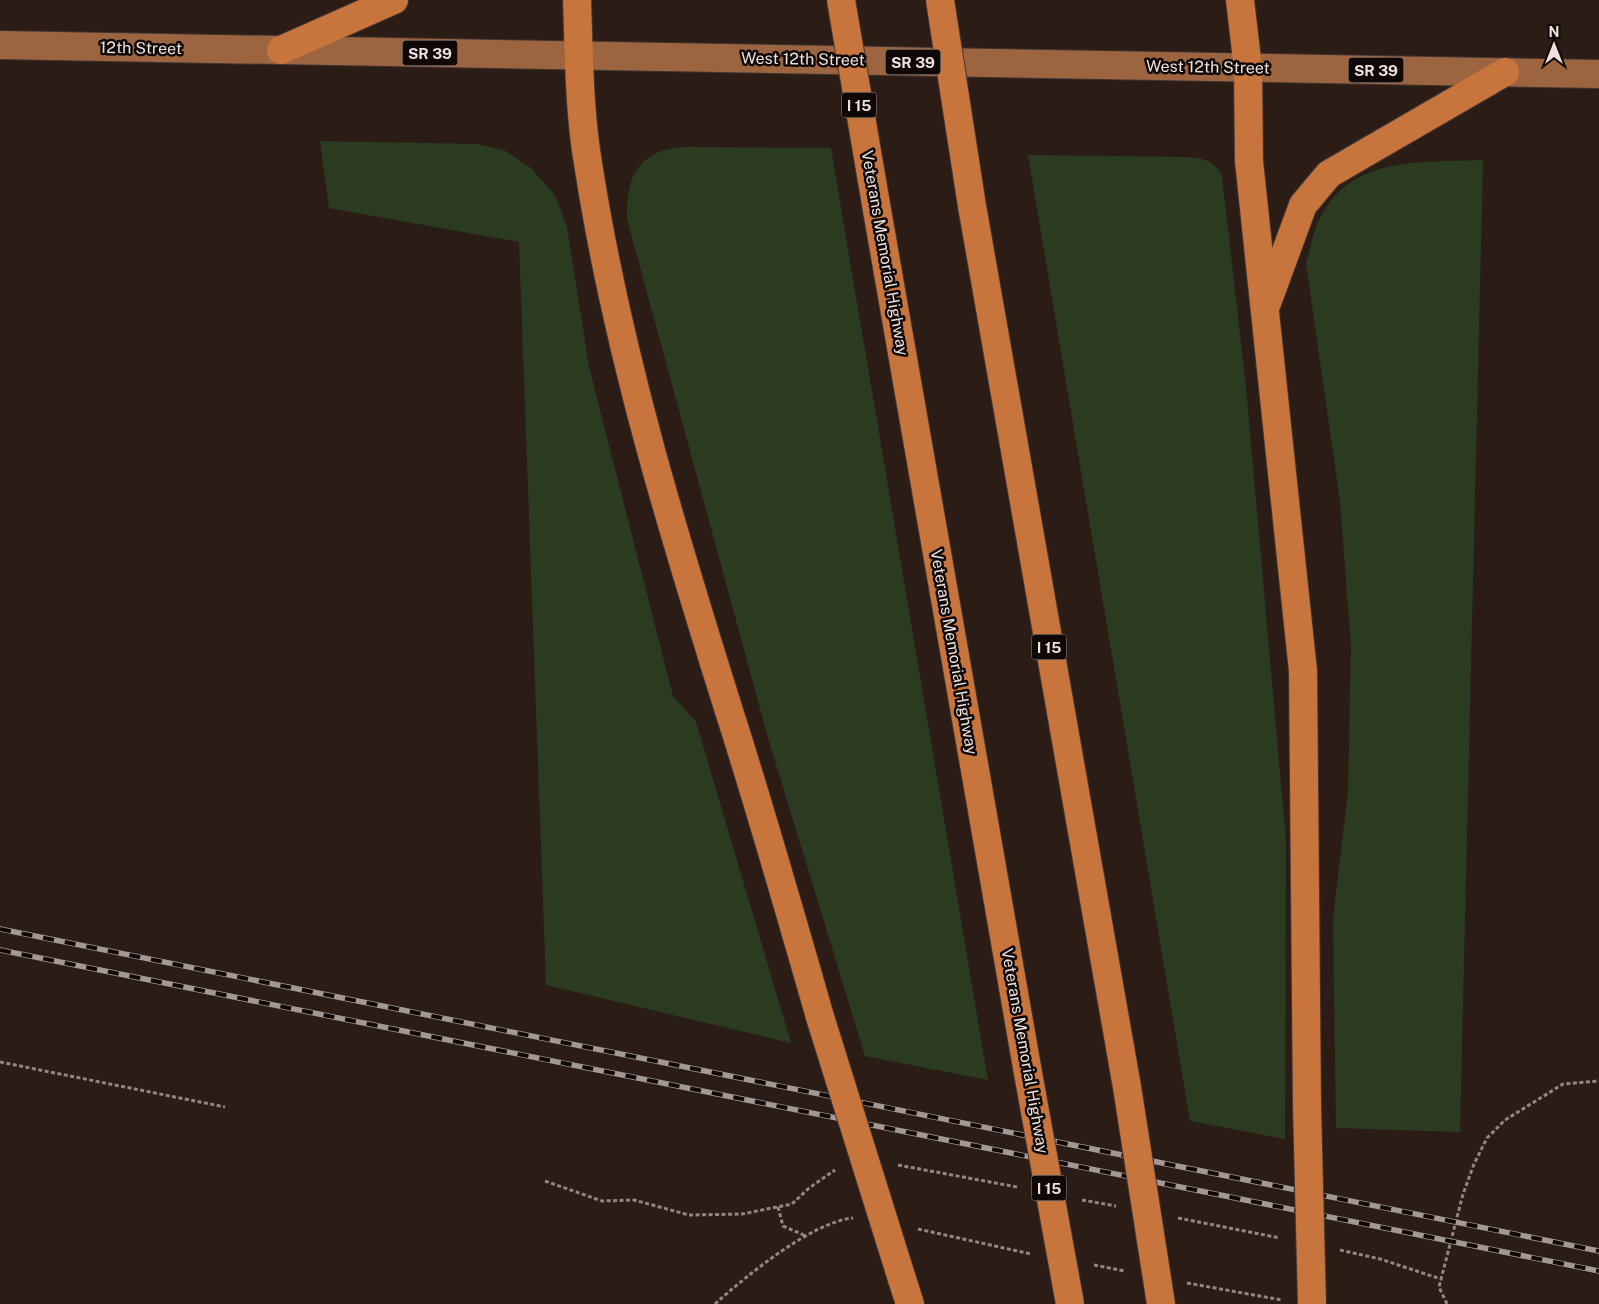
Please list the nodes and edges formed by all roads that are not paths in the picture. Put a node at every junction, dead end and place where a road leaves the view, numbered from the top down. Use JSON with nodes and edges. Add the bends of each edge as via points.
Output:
{"nodes":[{"id":1,"x":394,"y":0,"type":"edge"},
{"id":2,"x":577,"y":0,"type":"edge"},
{"id":3,"x":841,"y":0,"type":"edge"},
{"id":4,"x":940,"y":0,"type":"edge"},
{"id":5,"x":1240,"y":0,"type":"edge"},
{"id":6,"x":0,"y":45,"type":"edge"},
{"id":7,"x":281,"y":50,"type":"junction"},
{"id":8,"x":579,"y":55,"type":"junction"},
{"id":9,"x":1248,"y":68,"type":"junction"},
{"id":10,"x":1505,"y":72,"type":"junction"},
{"id":11,"x":1599,"y":74,"type":"edge"},
{"id":12,"x":1265,"y":309,"type":"junction"},
{"id":13,"x":906,"y":1292,"type":"edge"},
{"id":14,"x":1299,"y":1302,"type":"edge"},
{"id":15,"x":1070,"y":1304,"type":"edge"},
{"id":16,"x":1161,"y":1304,"type":"edge"}],
"edges":[{"from":1,"to":7,"type":"highway"},
{"from":2,"to":8,"type":"highway"},
{"from":3,"to":15,"type":"highway","name":"Veterans Memorial Highway","number":"I 15","bridge":true},
{"from":4,"to":16,"type":"highway","number":"I 15","bridge":true,"via":[[972,206]]},
{"from":5,"to":9,"type":"highway"},
{"from":6,"to":7,"type":"main road","name":"12th Street","number":"SR 39"},
{"from":7,"to":8,"type":"main road","name":"West 12th Street","number":"SR 39"},
{"from":8,"to":9,"type":"main road","name":"West 12th Street","number":"SR 39"},
{"from":8,"to":13,"type":"highway","bridge":true,"via":[[588,162],[622,338],[668,516]]},
{"from":9,"to":10,"type":"main road","name":"West 12th Street","number":"SR 39"},
{"from":9,"to":12,"type":"highway","via":[[1249,161]]},
{"from":10,"to":11,"type":"main road","number":"SR 39"},
{"from":10,"to":12,"type":"highway","via":[[1329,174],[1303,205]]},
{"from":12,"to":14,"type":"highway","bridge":true,"via":[[1303,672],[1307,1106]]}]}
